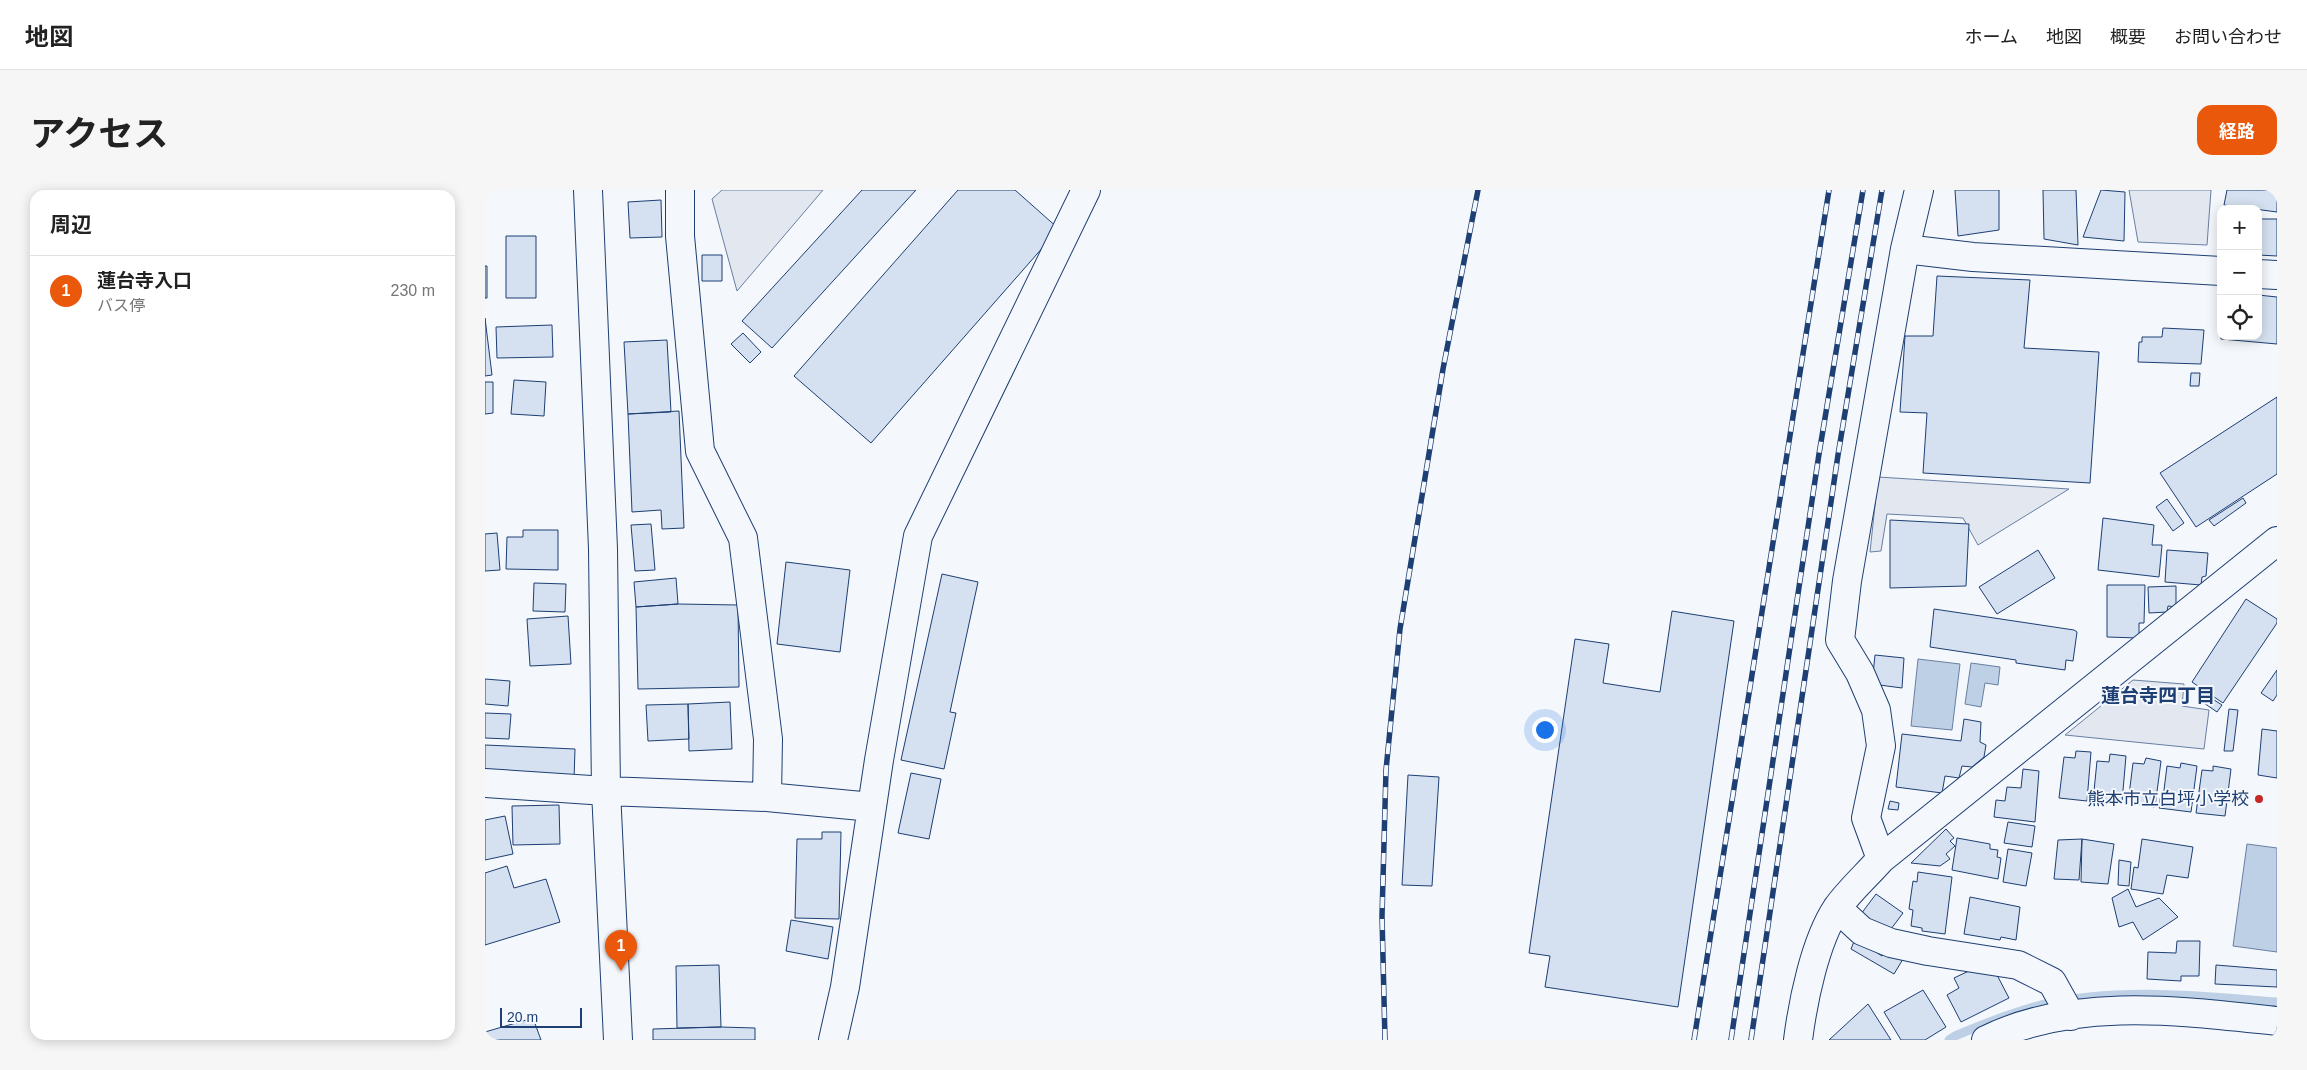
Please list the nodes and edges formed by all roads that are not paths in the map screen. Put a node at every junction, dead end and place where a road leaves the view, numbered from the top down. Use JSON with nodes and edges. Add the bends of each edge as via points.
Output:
{"nodes":[{"id":1,"x":588,"y":190,"type":"edge"},
{"id":2,"x":680,"y":190,"type":"edge"},
{"id":3,"x":1086,"y":190,"type":"edge"},
{"id":4,"x":1919,"y":190,"type":"edge"},
{"id":5,"x":1905,"y":249,"type":"junction"},
{"id":6,"x":2217,"y":271,"type":"edge"},
{"id":7,"x":2262,"y":274,"type":"edge"},
{"id":8,"x":2277,"y":275,"type":"edge"},
{"id":9,"x":2277,"y":541,"type":"edge"},
{"id":10,"x":485,"y":783,"type":"edge"},
{"id":11,"x":606,"y":791,"type":"junction"},
{"id":12,"x":767,"y":797,"type":"junction"},
{"id":13,"x":872,"y":807,"type":"junction"},
{"id":14,"x":1881,"y":860,"type":"junction"},
{"id":15,"x":1837,"y":908,"type":"junction"},
{"id":16,"x":2071,"y":1016,"type":"junction"},
{"id":17,"x":2277,"y":1021,"type":"edge"},
{"id":18,"x":618,"y":1040,"type":"edge"},
{"id":19,"x":833,"y":1040,"type":"edge"},
{"id":20,"x":1798,"y":1040,"type":"edge"},
{"id":21,"x":1986,"y":1040,"type":"edge"}],
"edges":[{"from":1,"to":11,"type":"street","via":[[603,549]]},
{"from":2,"to":12,"type":"street","via":[[680,236],[700,451],[743,538],[768,739]]},
{"from":3,"to":13,"type":"street","via":[[918,536]]},
{"from":4,"to":5,"type":"street"},
{"from":5,"to":6,"type":"street","via":[[1973,257]]},
{"from":5,"to":14,"type":"street","via":[[1847,581],[1840,640],[1860,673],[1876,710],[1881,746],[1867,818]]},
{"from":7,"to":8,"type":"street"},
{"from":9,"to":14,"type":"street"},
{"from":10,"to":11,"type":"street"},
{"from":11,"to":12,"type":"street"},
{"from":11,"to":18,"type":"street"},
{"from":12,"to":13,"type":"street"},
{"from":13,"to":19,"type":"street","via":[[845,987]]},
{"from":14,"to":15,"type":"street"},
{"from":15,"to":16,"type":"street","via":[[1862,931],[1891,943],[2018,965],[2052,982]]},
{"from":15,"to":20,"type":"street","via":[[1824,933],[1802,1004]]},
{"from":16,"to":17,"type":"street","via":[[2129,1011],[2186,1012]]},
{"from":16,"to":21,"type":"street","via":[[2004,1031]]}]}
